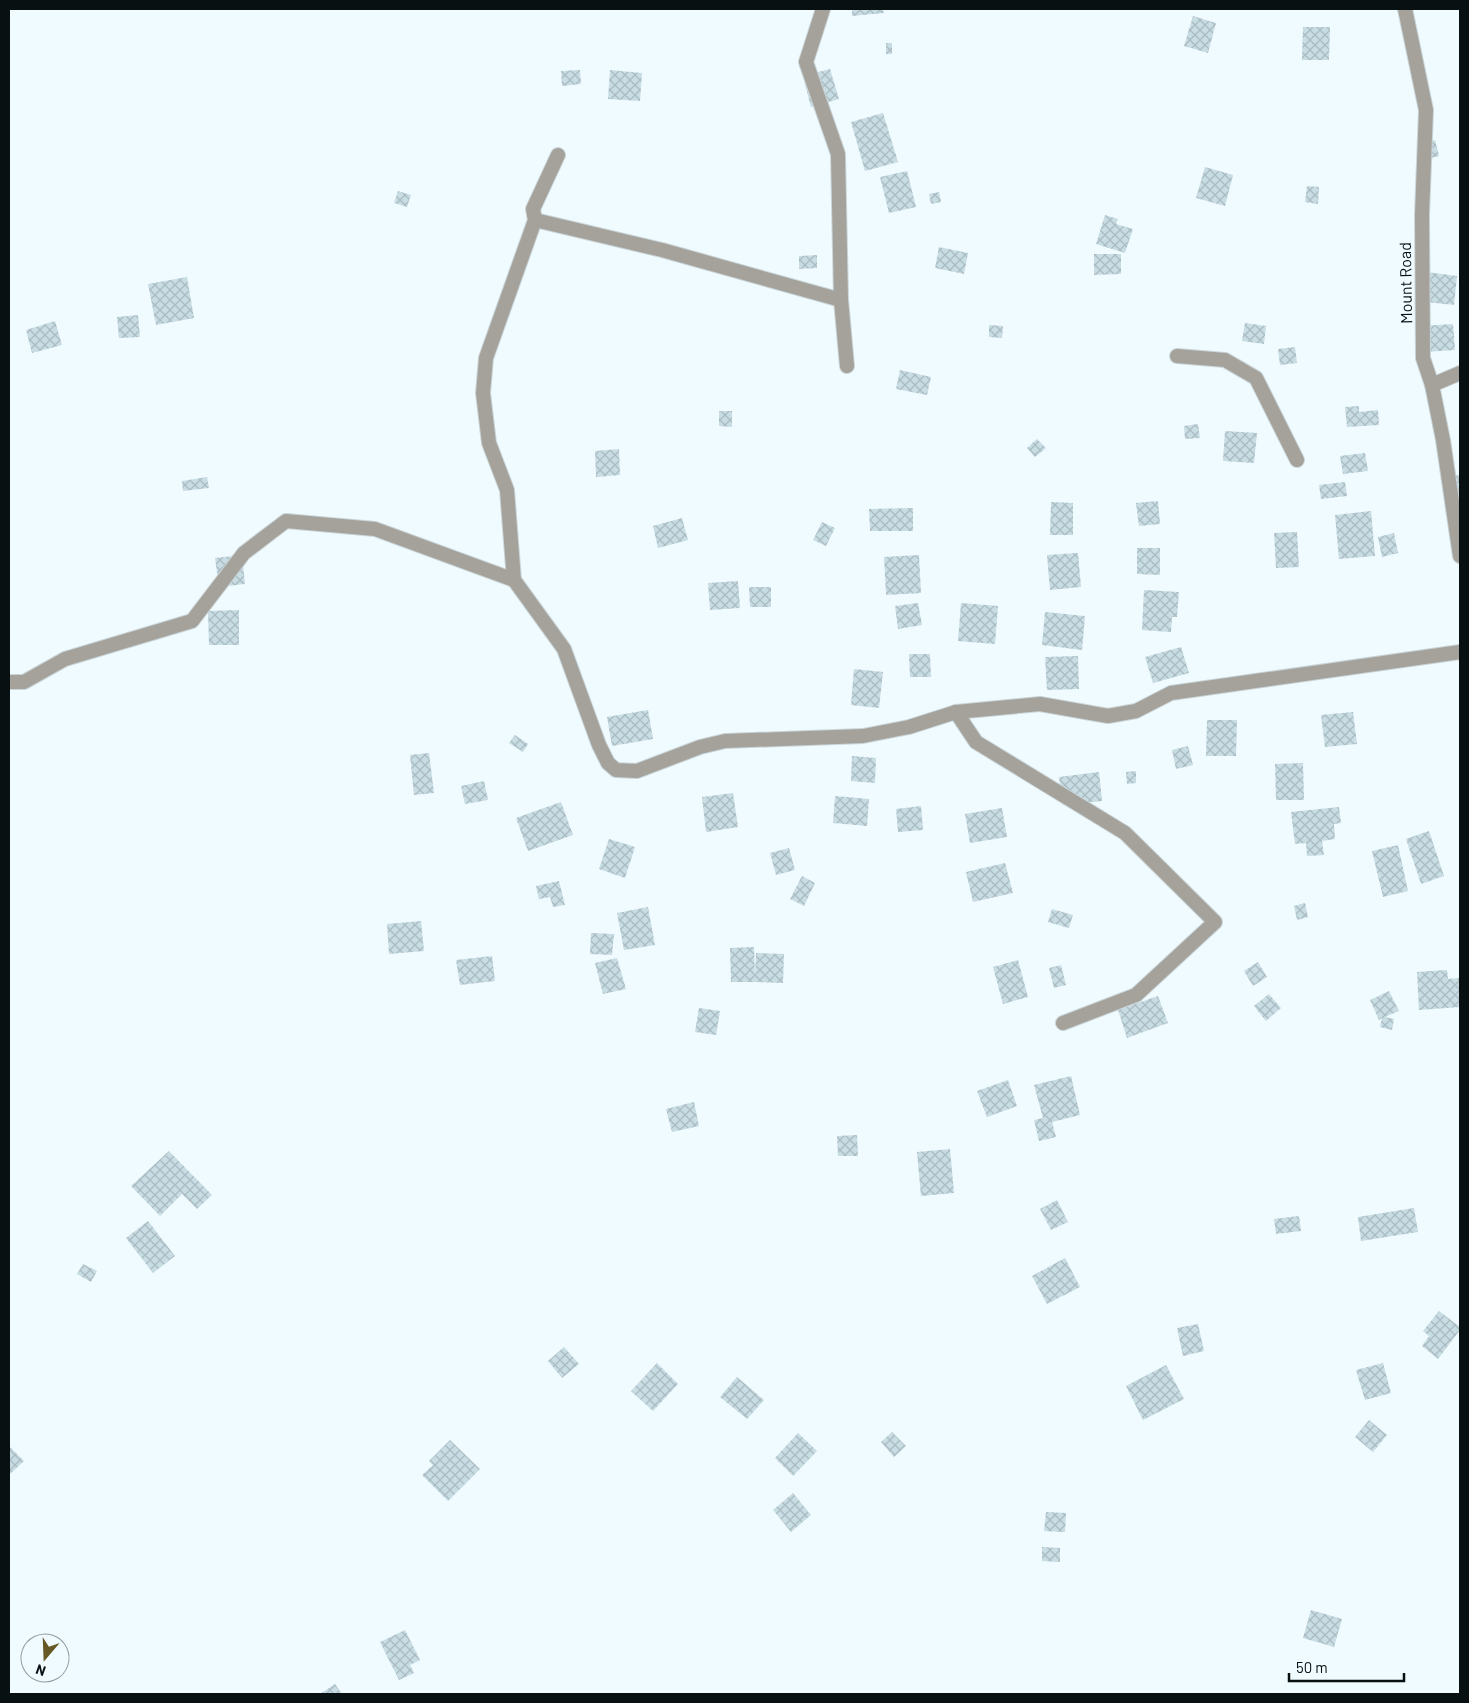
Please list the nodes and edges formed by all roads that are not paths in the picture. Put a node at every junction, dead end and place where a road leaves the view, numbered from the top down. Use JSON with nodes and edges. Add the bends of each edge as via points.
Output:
{"nodes":[{"id":1,"x":823,"y":9,"type":"edge"},
{"id":2,"x":1406,"y":9,"type":"edge"},
{"id":3,"x":558,"y":155,"type":"dead end"},
{"id":4,"x":535,"y":220,"type":"junction"},
{"id":5,"x":841,"y":300,"type":"junction"},
{"id":6,"x":1177,"y":356,"type":"dead end"},
{"id":7,"x":847,"y":366,"type":"dead end"},
{"id":8,"x":1460,"y":373,"type":"edge"},
{"id":9,"x":1432,"y":385,"type":"junction"},
{"id":10,"x":1297,"y":460,"type":"dead end"},
{"id":11,"x":1460,"y":556,"type":"edge"},
{"id":12,"x":514,"y":580,"type":"junction"},
{"id":13,"x":1460,"y":652,"type":"edge"},
{"id":14,"x":9,"y":682,"type":"edge"},
{"id":15,"x":956,"y":712,"type":"junction"},
{"id":16,"x":1063,"y":1023,"type":"dead end"}],
"edges":[{"from":1,"to":5,"type":"street","via":[[806,62],[838,154]]},
{"from":2,"to":9,"type":"street","name":"Mount Road","via":[[1426,110],[1422,216],[1423,358]]},
{"from":3,"to":4,"type":"street","via":[[533,209]]},
{"from":4,"to":5,"type":"street","via":[[662,250]]},
{"from":4,"to":12,"type":"street","via":[[486,358],[483,393],[489,444],[507,490]]},
{"from":5,"to":7,"type":"street"},
{"from":6,"to":10,"type":"street","via":[[1225,360],[1256,378]]},
{"from":8,"to":9,"type":"street"},
{"from":9,"to":11,"type":"street","name":"Mount Road"},
{"from":12,"to":14,"type":"street","via":[[375,529],[286,521],[244,553],[192,621],[65,659],[24,682]]},
{"from":12,"to":15,"type":"street","via":[[564,649],[598,745],[616,770],[637,771],[725,741],[863,736],[909,727]]},
{"from":13,"to":15,"type":"street","via":[[1171,693],[1136,711],[1108,716],[1040,704]]},
{"from":15,"to":16,"type":"street","via":[[976,742],[1125,833],[1215,922],[1136,995]]}]}
